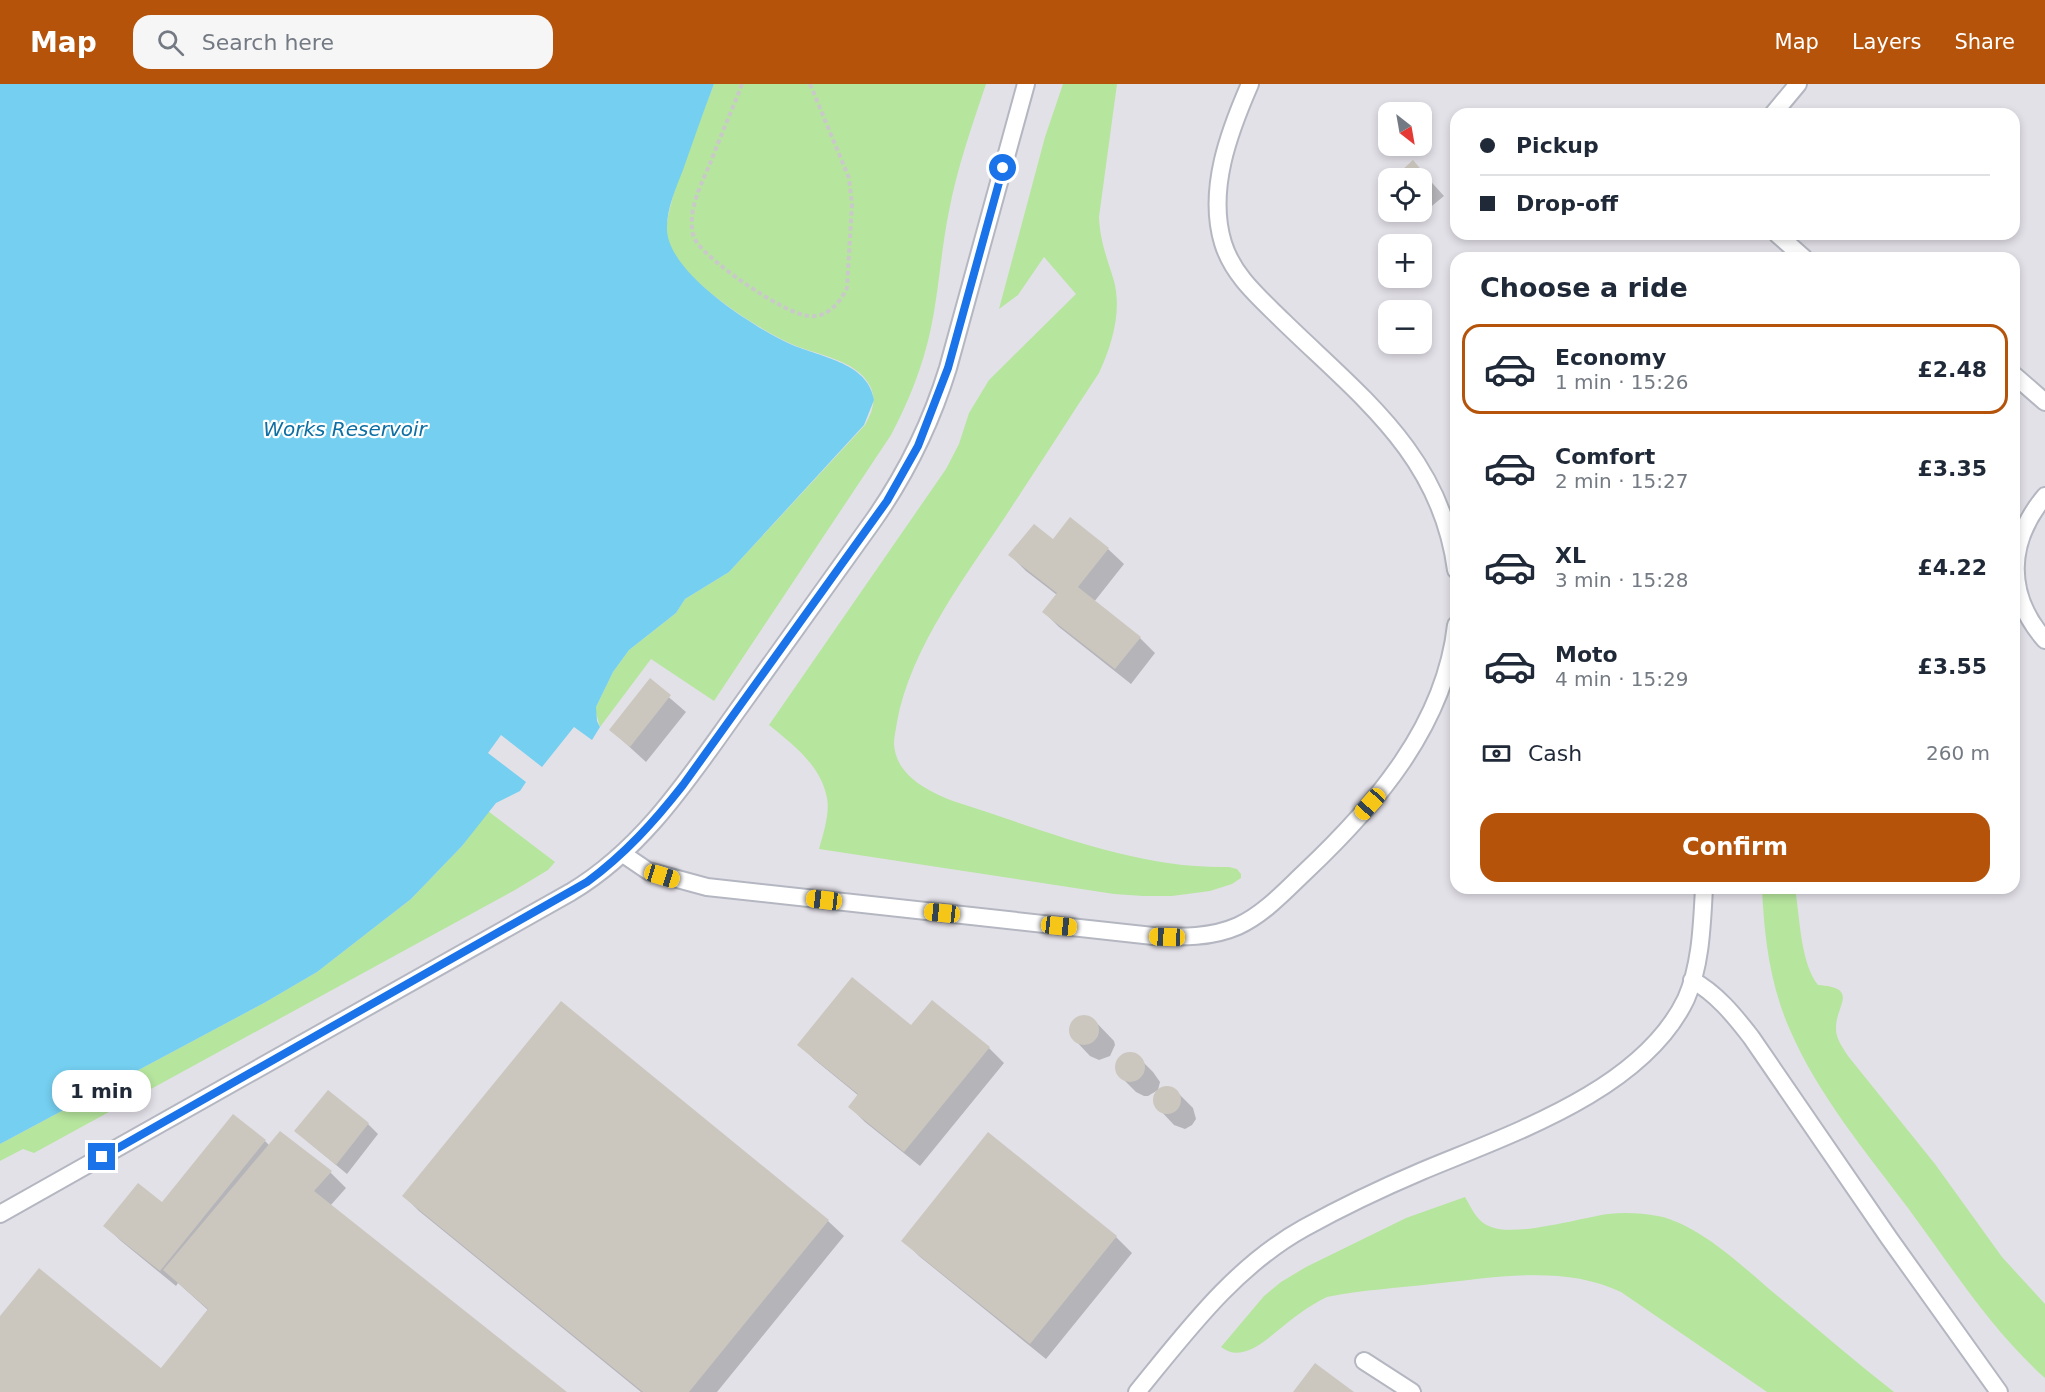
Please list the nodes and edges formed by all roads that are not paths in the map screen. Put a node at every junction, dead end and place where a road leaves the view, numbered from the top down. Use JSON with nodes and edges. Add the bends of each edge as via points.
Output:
{"nodes":[{"id":1,"x":1026,"y":84,"type":"edge"},
{"id":2,"x":1250,"y":84,"type":"edge"},
{"id":3,"x":1798,"y":84,"type":"edge"},
{"id":4,"x":1778,"y":108,"type":"edge"},
{"id":5,"x":1784,"y":240,"type":"edge"},
{"id":6,"x":1797,"y":252,"type":"edge"},
{"id":7,"x":2020,"y":380,"type":"edge"},
{"id":8,"x":2045,"y":402,"type":"edge"},
{"id":9,"x":2045,"y":496,"type":"edge"},
{"id":10,"x":1450,"y":539,"type":"edge"},
{"id":11,"x":2020,"y":540,"type":"edge"},
{"id":12,"x":2020,"y":598,"type":"edge"},
{"id":13,"x":2045,"y":640,"type":"edge"},
{"id":14,"x":1450,"y":656,"type":"edge"},
{"id":15,"x":624,"y":854,"type":"junction"},
{"id":16,"x":1704,"y":894,"type":"edge"},
{"id":17,"x":1692,"y":980,"type":"junction"},
{"id":18,"x":0,"y":1214,"type":"edge"},
{"id":19,"x":1364,"y":1361,"type":"dead end"},
{"id":20,"x":1137,"y":1392,"type":"edge"},
{"id":21,"x":1412,"y":1392,"type":"edge"},
{"id":22,"x":1999,"y":1392,"type":"edge"}],
"edges":[{"from":1,"to":15,"type":"lane","via":[[948,368],[918,446],[887,501],[683,785]]},
{"from":2,"to":10,"type":"lane","via":[[1227,143],[1219,184],[1219,224],[1229,259],[1250,289],[1400,437],[1439,502]]},
{"from":3,"to":4,"type":"lane"},
{"from":5,"to":6,"type":"lane"},
{"from":7,"to":8,"type":"lane"},
{"from":9,"to":11,"type":"lane"},
{"from":12,"to":13,"type":"lane"},
{"from":14,"to":15,"type":"lane","via":[[1420,733],[1381,792],[1313,865],[1270,904],[1250,920],[1221,933],[1154,936],[707,887],[648,871]]},
{"from":15,"to":18,"type":"lane","via":[[571,892]]},
{"from":16,"to":17,"type":"lane","via":[[1702,932]]},
{"from":17,"to":20,"type":"lane","via":[[1667,1030],[1649,1050],[1599,1089],[1542,1120],[1350,1204],[1256,1260],[1208,1305]]},
{"from":17,"to":22,"type":"lane","via":[[1725,1006],[1750,1037]]},
{"from":19,"to":21,"type":"lane"}]}
